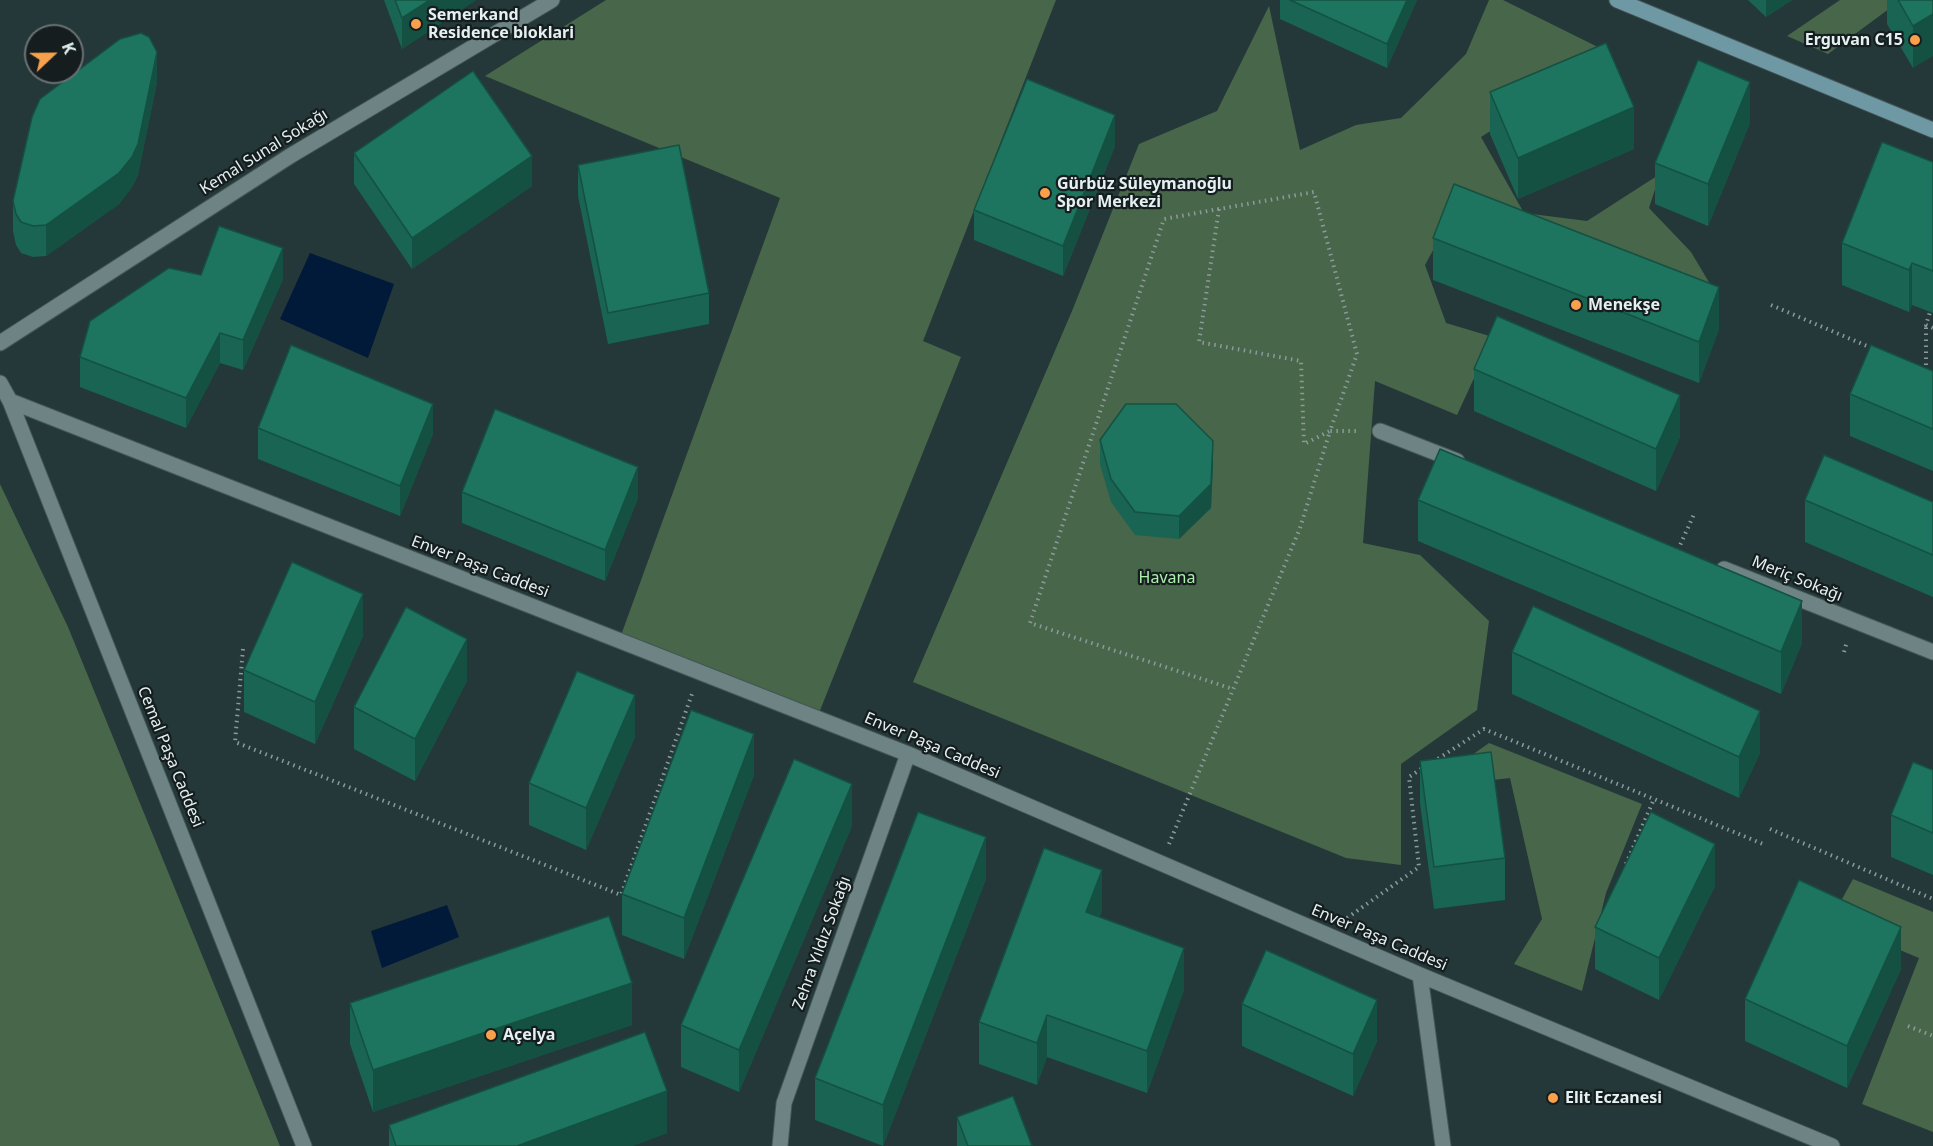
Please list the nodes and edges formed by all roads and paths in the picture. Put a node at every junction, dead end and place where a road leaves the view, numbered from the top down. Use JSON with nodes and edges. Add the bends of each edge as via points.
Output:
{"nodes":[{"id":1,"x":552,"y":0,"type":"edge"},
{"id":2,"x":1617,"y":0,"type":"edge"},
{"id":3,"x":1933,"y":130,"type":"edge"},
{"id":4,"x":1219,"y":209,"type":"junction"},
{"id":5,"x":1933,"y":303,"type":"edge"},
{"id":6,"x":1771,"y":305,"type":"dead end"},
{"id":7,"x":1926,"y":325,"type":"junction"},
{"id":8,"x":1933,"y":328,"type":"edge"},
{"id":9,"x":0,"y":343,"type":"edge"},
{"id":10,"x":1885,"y":353,"type":"edge"},
{"id":11,"x":1916,"y":366,"type":"edge"},
{"id":12,"x":1926,"y":371,"type":"junction"},
{"id":13,"x":1933,"y":374,"type":"edge"},
{"id":14,"x":0,"y":383,"type":"edge"},
{"id":15,"x":10,"y":401,"type":"junction"},
{"id":16,"x":1330,"y":431,"type":"junction"},
{"id":17,"x":1380,"y":431,"type":"joint"},
{"id":18,"x":1467,"y":466,"type":"edge"},
{"id":19,"x":1694,"y":514,"type":"dead end"},
{"id":20,"x":1678,"y":550,"type":"joint"},
{"id":21,"x":243,"y":649,"type":"dead end"},
{"id":22,"x":1933,"y":652,"type":"edge"},
{"id":23,"x":700,"y":672,"type":"junction"},
{"id":24,"x":1233,"y":689,"type":"junction"},
{"id":25,"x":908,"y":754,"type":"junction"},
{"id":26,"x":1654,"y":799,"type":"junction"},
{"id":27,"x":1770,"y":829,"type":"dead end"},
{"id":28,"x":1763,"y":843,"type":"dead end"},
{"id":29,"x":1161,"y":863,"type":"junction"},
{"id":30,"x":1622,"y":874,"type":"edge"},
{"id":31,"x":1933,"y":899,"type":"edge"},
{"id":32,"x":1324,"y":934,"type":"junction"},
{"id":33,"x":1420,"y":975,"type":"junction"},
{"id":34,"x":1908,"y":1026,"type":"dead end"},
{"id":35,"x":1933,"y":1036,"type":"edge"},
{"id":36,"x":304,"y":1146,"type":"edge"},
{"id":37,"x":780,"y":1146,"type":"edge"},
{"id":38,"x":1443,"y":1146,"type":"edge"},
{"id":39,"x":1832,"y":1146,"type":"edge"}],
"edges":[{"from":1,"to":9,"type":"street","name":"Kemal Sunal Sokağı","via":[[290,156]]},
{"from":2,"to":3,"type":"main road"},
{"from":4,"to":16,"type":"path","via":[[1314,192],[1357,354]]},
{"from":4,"to":16,"type":"path","via":[[1198,342],[1301,361],[1304,444]]},
{"from":4,"to":24,"type":"path","via":[[1164,219],[1030,623]]},
{"from":5,"to":7,"type":"path"},
{"from":6,"to":10,"type":"path"},
{"from":7,"to":8,"type":"path"},
{"from":7,"to":12,"type":"path"},
{"from":11,"to":12,"type":"path"},
{"from":12,"to":13,"type":"path"},
{"from":14,"to":15,"type":"street","name":"Cemal Paşa Caddesi"},
{"from":15,"to":23,"type":"street","name":"Enver Paşa Caddesi"},
{"from":15,"to":36,"type":"street","name":"Cemal Paşa Caddesi"},
{"from":16,"to":17,"type":"path"},
{"from":16,"to":24,"type":"path","via":[[1300,528]]},
{"from":17,"to":18,"type":"street"},
{"from":19,"to":20,"type":"path"},
{"from":20,"to":22,"type":"street","name":"Meriç Sokağı"},
{"from":21,"to":23,"type":"path","via":[[235,742],[621,895]]},
{"from":23,"to":25,"type":"street","name":"Enver Paşa Caddesi"},
{"from":24,"to":29,"type":"path"},
{"from":25,"to":29,"type":"street","name":"Enver Paşa Caddesi"},
{"from":25,"to":37,"type":"street","name":"Zehra Yıldız Sokağı","via":[[784,1103]]},
{"from":26,"to":28,"type":"path"},
{"from":26,"to":30,"type":"path"},
{"from":26,"to":32,"type":"path","via":[[1484,729],[1410,777],[1419,867]]},
{"from":27,"to":31,"type":"path"},
{"from":29,"to":32,"type":"street","name":"Enver Paşa Caddesi"},
{"from":32,"to":33,"type":"street","name":"Enver Paşa Caddesi"},
{"from":33,"to":38,"type":"street"},
{"from":33,"to":39,"type":"street","name":"Enver Paşa Caddesi"},
{"from":34,"to":35,"type":"path"}]}
